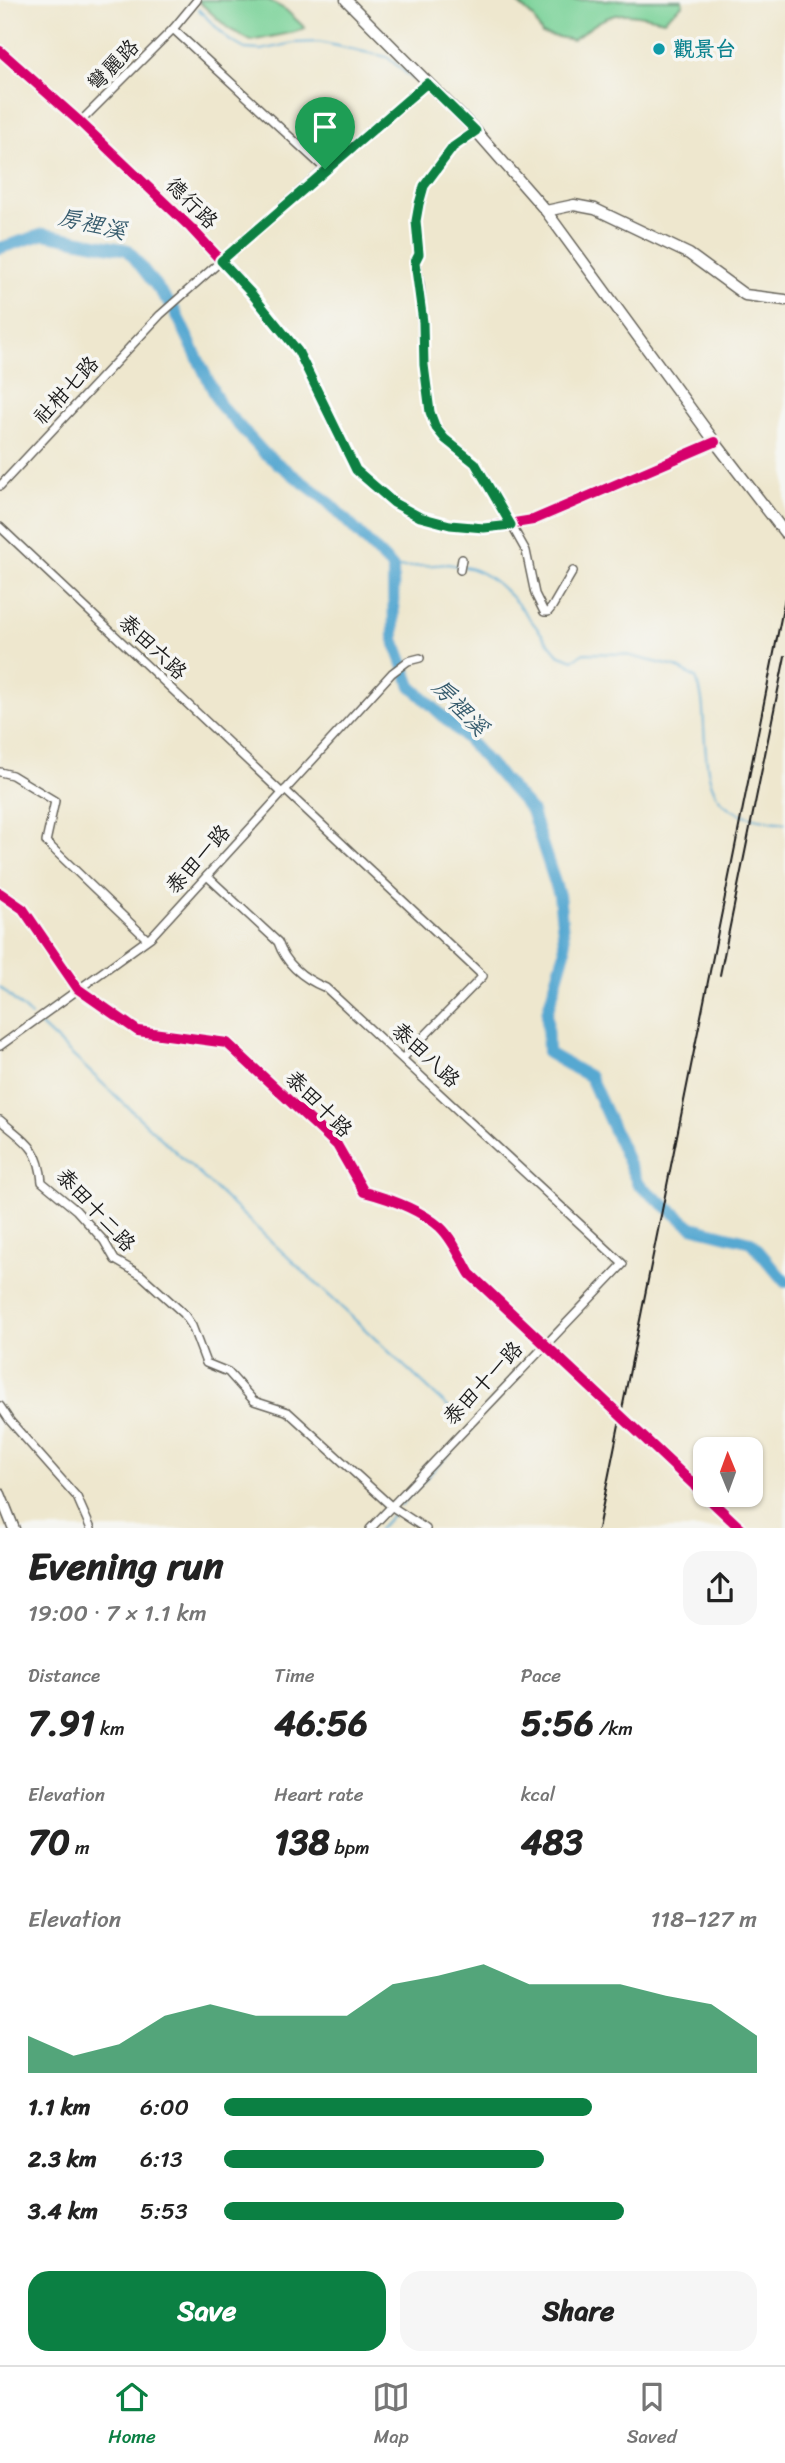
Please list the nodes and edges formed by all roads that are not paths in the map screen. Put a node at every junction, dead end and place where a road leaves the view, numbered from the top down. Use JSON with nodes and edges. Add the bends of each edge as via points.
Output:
{"nodes":[{"id":1,"x":197,"y":0,"type":"edge"},
{"id":2,"x":346,"y":0,"type":"edge"},
{"id":3,"x":173,"y":29,"type":"junction"},
{"id":4,"x":0,"y":51,"type":"edge"},
{"id":5,"x":427,"y":83,"type":"junction"},
{"id":6,"x":80,"y":122,"type":"junction"},
{"id":7,"x":476,"y":131,"type":"junction"},
{"id":8,"x":325,"y":169,"type":"junction"},
{"id":9,"x":546,"y":211,"type":"junction"},
{"id":10,"x":221,"y":261,"type":"junction"},
{"id":11,"x":785,"y":300,"type":"edge"},
{"id":12,"x":715,"y":442,"type":"junction"},
{"id":13,"x":0,"y":486,"type":"edge"},
{"id":14,"x":511,"y":525,"type":"junction"},
{"id":15,"x":0,"y":527,"type":"edge"},
{"id":16,"x":785,"y":533,"type":"edge"},
{"id":17,"x":462,"y":559,"type":"dead end"},
{"id":18,"x":460,"y":570,"type":"dead end"},
{"id":19,"x":573,"y":571,"type":"dead end"},
{"id":20,"x":420,"y":658,"type":"dead end"},
{"id":21,"x":0,"y":772,"type":"edge"},
{"id":22,"x":284,"y":791,"type":"junction"},
{"id":23,"x":206,"y":876,"type":"junction"},
{"id":24,"x":0,"y":893,"type":"edge"},
{"id":25,"x":147,"y":939,"type":"junction"},
{"id":26,"x":78,"y":989,"type":"junction"},
{"id":27,"x":0,"y":1045,"type":"edge"},
{"id":28,"x":403,"y":1058,"type":"junction"},
{"id":29,"x":0,"y":1119,"type":"edge"},
{"id":30,"x":623,"y":1264,"type":"joint"},
{"id":31,"x":544,"y":1344,"type":"junction"},
{"id":32,"x":0,"y":1406,"type":"edge"},
{"id":33,"x":0,"y":1494,"type":"edge"},
{"id":34,"x":391,"y":1506,"type":"junction"},
{"id":35,"x":14,"y":1528,"type":"edge"},
{"id":36,"x":91,"y":1528,"type":"edge"},
{"id":37,"x":370,"y":1528,"type":"edge"},
{"id":38,"x":426,"y":1528,"type":"edge"},
{"id":39,"x":741,"y":1528,"type":"edge"}],
"edges":[{"from":1,"to":3,"type":"street","name":"彎麗路"},
{"from":2,"to":5,"type":"street"},
{"from":3,"to":6,"type":"street","name":"彎麗路"},
{"from":3,"to":8,"type":"street"},
{"from":4,"to":6,"type":"street","name":"德行路"},
{"from":5,"to":7,"type":"street"},
{"from":5,"to":8,"type":"street","name":"社柑七路"},
{"from":6,"to":10,"type":"street","name":"德行路"},
{"from":7,"to":9,"type":"street"},
{"from":7,"to":14,"type":"street","via":[[453,147],[424,186],[419,204],[415,262],[424,365],[436,428],[475,463]]},
{"from":8,"to":10,"type":"street","name":"社柑七路"},
{"from":9,"to":11,"type":"street","via":[[574,205],[595,209],[689,254],[745,295]]},
{"from":9,"to":12,"type":"street"},
{"from":10,"to":13,"type":"street","name":"社柑七路","via":[[158,318]]},
{"from":10,"to":14,"type":"street","name":"德行路","via":[[298,351],[356,470],[394,503],[420,517],[484,528]]},
{"from":12,"to":14,"type":"street","name":"德行路","via":[[533,520]]},
{"from":12,"to":16,"type":"street"},
{"from":14,"to":19,"type":"street","via":[[526,551],[535,594],[544,612],[552,607]]},
{"from":15,"to":22,"type":"street","name":"泰田六路"},
{"from":17,"to":18,"type":"street"},
{"from":20,"to":22,"type":"street","name":"泰田一路","via":[[396,669]]},
{"from":21,"to":25,"type":"street","via":[[55,801],[46,842]]},
{"from":22,"to":23,"type":"street","name":"泰田一路"},
{"from":22,"to":28,"type":"street","name":"泰田六路","via":[[482,976]]},
{"from":23,"to":25,"type":"street","name":"泰田一路"},
{"from":23,"to":28,"type":"street","name":"泰田八路","via":[[278,942],[283,956],[308,981],[326,988]]},
{"from":24,"to":26,"type":"street","name":"泰田十路","via":[[23,909]]},
{"from":25,"to":26,"type":"street","name":"泰田一路"},
{"from":26,"to":27,"type":"street","name":"泰田一路"},
{"from":26,"to":31,"type":"street","name":"泰田十路","via":[[138,1031],[227,1043],[337,1145],[365,1192],[396,1200],[440,1227],[470,1274]]},
{"from":28,"to":30,"type":"street","name":"泰田八路"},
{"from":29,"to":34,"type":"street","name":"泰田十二路","via":[[32,1148],[40,1162],[42,1182],[76,1210],[115,1260],[141,1275],[184,1314],[206,1363],[228,1372],[254,1401],[288,1412]]},
{"from":30,"to":31,"type":"street","name":"泰田十一路"},
{"from":31,"to":34,"type":"street","name":"泰田十一路"},
{"from":31,"to":39,"type":"street","name":"泰田十路"},
{"from":32,"to":36,"type":"street","via":[[77,1497]]},
{"from":33,"to":35,"type":"street"},
{"from":34,"to":37,"type":"street","name":"泰田十一路"},
{"from":34,"to":38,"type":"street","name":"泰田十二路"}]}
